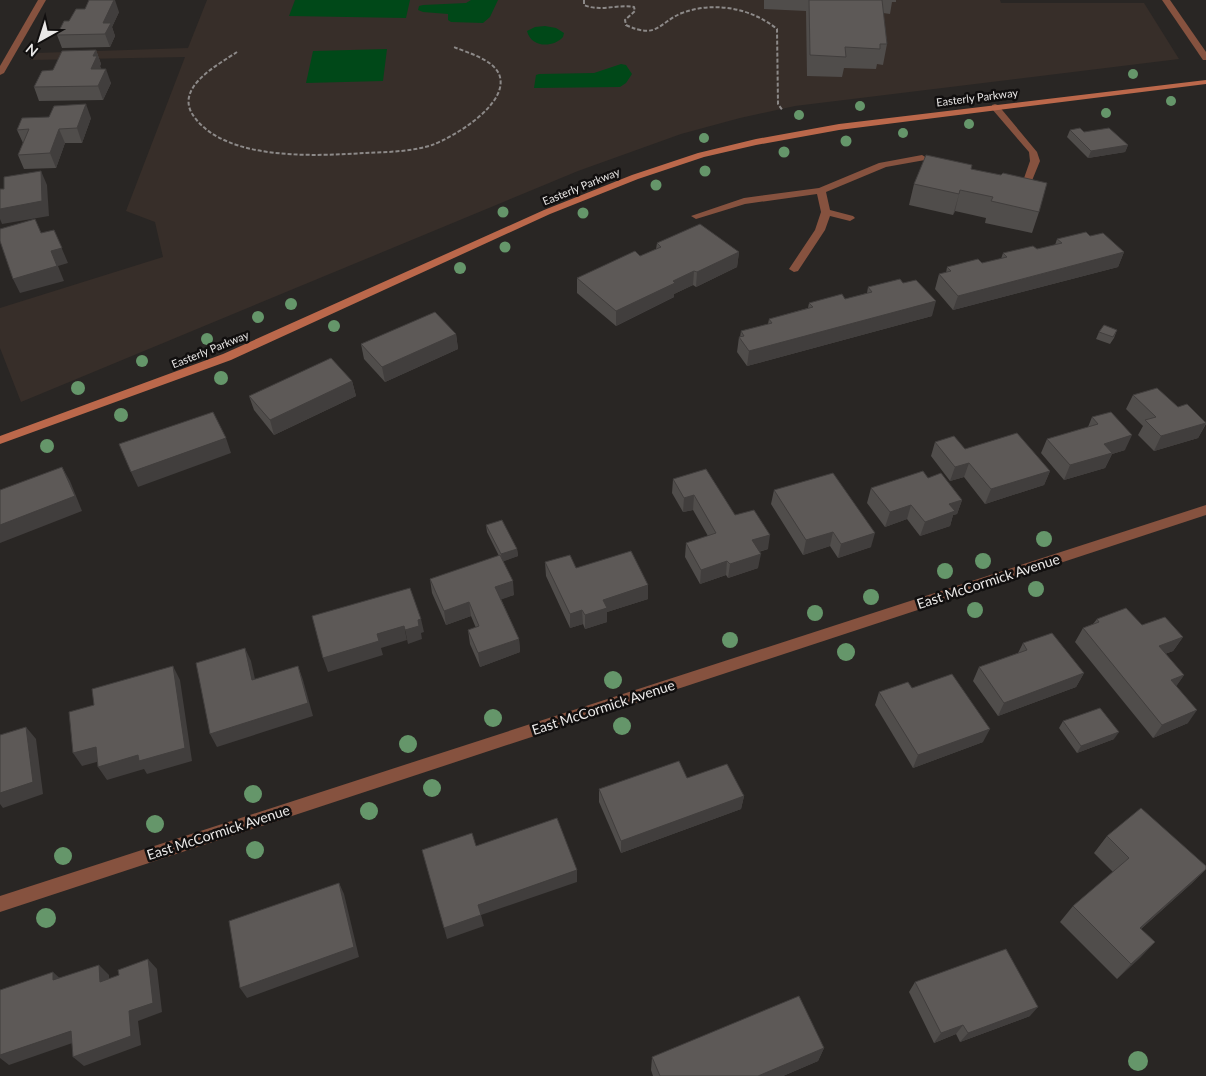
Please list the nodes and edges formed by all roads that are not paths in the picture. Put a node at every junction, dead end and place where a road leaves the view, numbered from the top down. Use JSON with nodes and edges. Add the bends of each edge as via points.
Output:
{"nodes":[{"id":1,"x":42,"y":0,"type":"edge"},
{"id":2,"x":1166,"y":0,"type":"edge"},
{"id":3,"x":1206,"y":58,"type":"edge"},
{"id":4,"x":0,"y":73,"type":"edge"},
{"id":5,"x":1206,"y":82,"type":"edge"},
{"id":6,"x":994,"y":107,"type":"junction"},
{"id":7,"x":922,"y":158,"type":"dead end"},
{"id":8,"x":1028,"y":181,"type":"edge"},
{"id":9,"x":821,"y":191,"type":"junction"},
{"id":10,"x":826,"y":212,"type":"junction"},
{"id":11,"x":696,"y":216,"type":"dead end"},
{"id":12,"x":850,"y":218,"type":"dead end"},
{"id":13,"x":794,"y":269,"type":"dead end"},
{"id":14,"x":0,"y":440,"type":"edge"},
{"id":15,"x":1206,"y":510,"type":"edge"},
{"id":16,"x":0,"y":904,"type":"edge"}],
"edges":[{"from":1,"to":4,"type":"street"},
{"from":2,"to":3,"type":"street"},
{"from":5,"to":6,"type":"main road","name":"Easterly Parkway"},
{"from":6,"to":8,"type":"street","via":[[1033,152],[1035,161]]},
{"from":6,"to":14,"type":"main road","name":"Easterly Parkway","via":[[803,133],[678,162],[547,212],[228,357]]},
{"from":7,"to":9,"type":"street","via":[[885,163]]},
{"from":9,"to":10,"type":"street"},
{"from":9,"to":11,"type":"street","via":[[744,201]]},
{"from":10,"to":12,"type":"street"},
{"from":10,"to":13,"type":"street","via":[[820,230]]},
{"from":15,"to":16,"type":"street","name":"East McCormick Avenue"}]}
